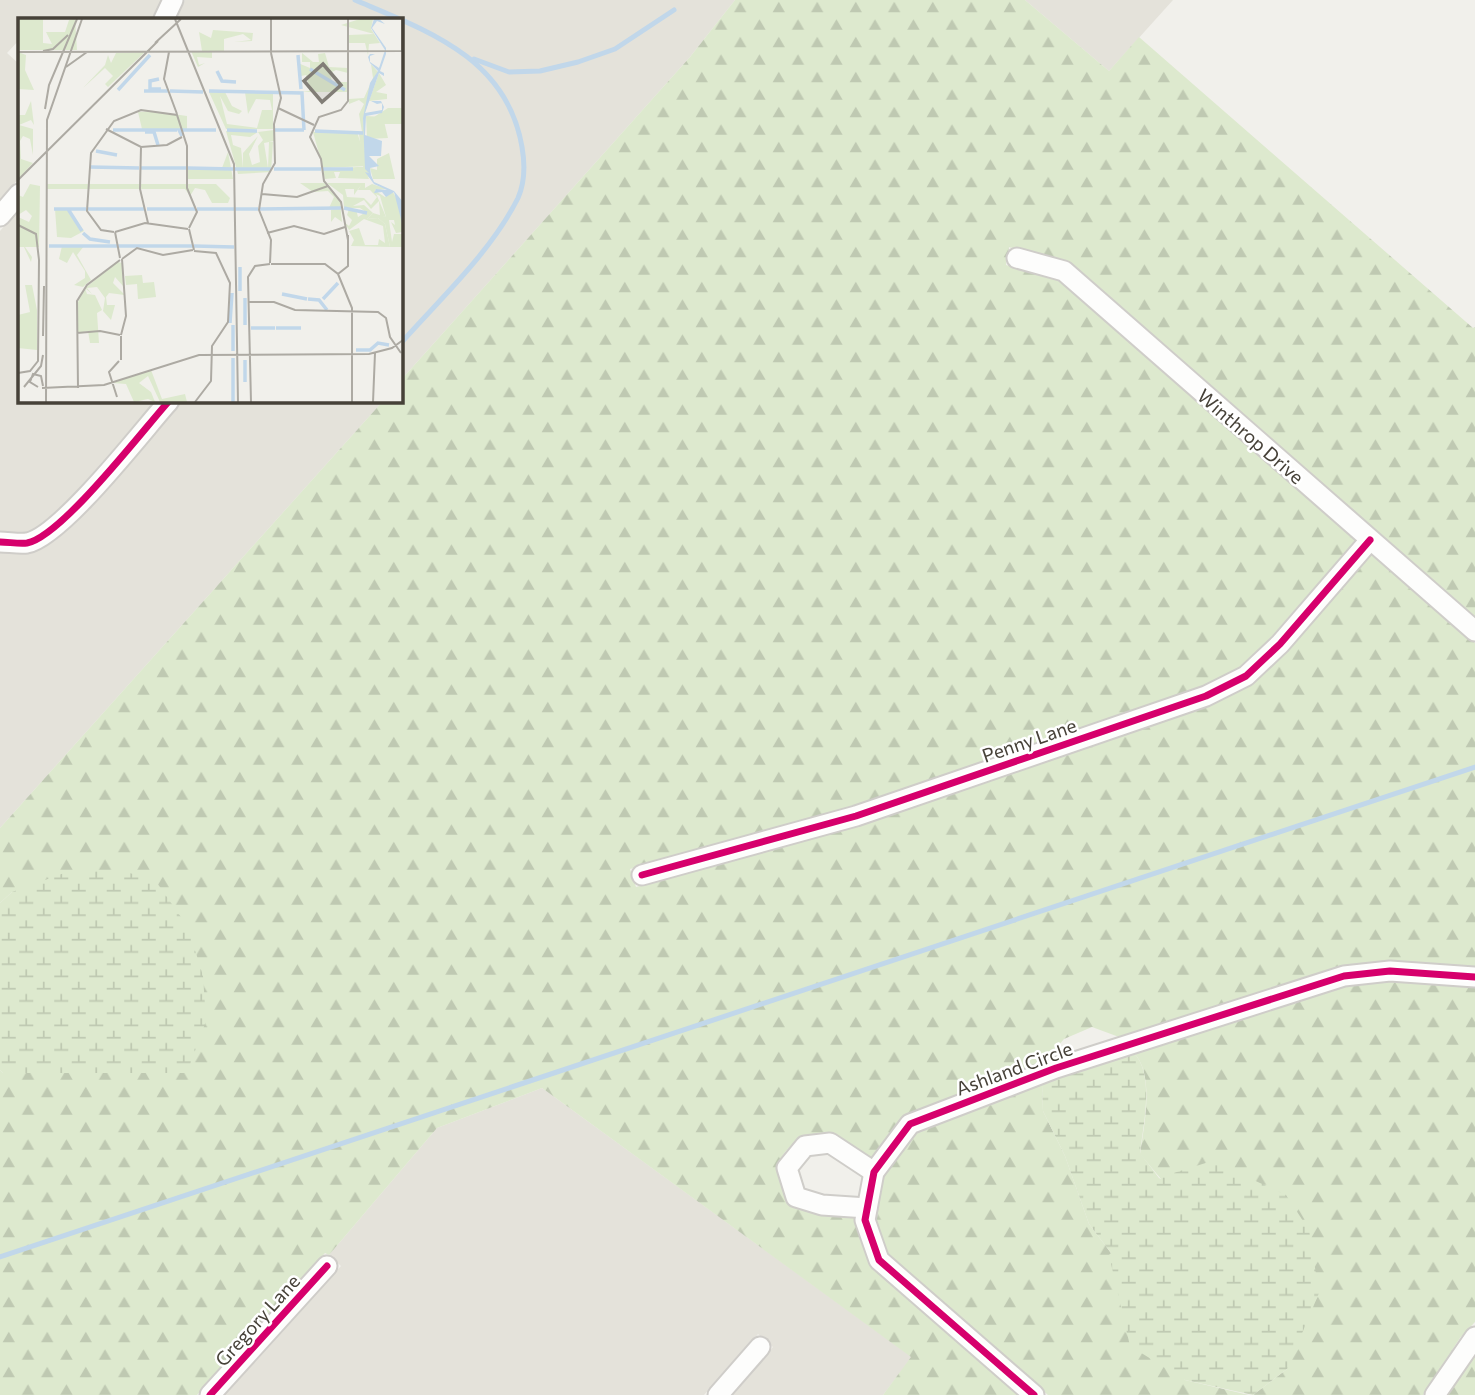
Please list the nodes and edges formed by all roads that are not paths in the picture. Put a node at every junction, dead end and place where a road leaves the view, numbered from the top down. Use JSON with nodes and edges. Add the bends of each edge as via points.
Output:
{"nodes":[{"id":1,"x":173,"y":0,"type":"edge"},
{"id":2,"x":164,"y":18,"type":"edge"},
{"id":3,"x":18,"y":195,"type":"edge"},
{"id":4,"x":0,"y":216,"type":"edge"},
{"id":5,"x":1017,"y":258,"type":"dead end"},
{"id":6,"x":168,"y":402,"type":"edge"},
{"id":7,"x":1370,"y":540,"type":"junction"},
{"id":8,"x":0,"y":542,"type":"edge"},
{"id":9,"x":1475,"y":631,"type":"edge"},
{"id":10,"x":642,"y":875,"type":"dead end"},
{"id":11,"x":1475,"y":978,"type":"edge"},
{"id":12,"x":874,"y":1172,"type":"junction"},
{"id":13,"x":867,"y":1208,"type":"junction"},
{"id":14,"x":327,"y":1266,"type":"dead end"},
{"id":15,"x":1475,"y":1338,"type":"edge"},
{"id":16,"x":760,"y":1347,"type":"dead end"},
{"id":17,"x":210,"y":1395,"type":"edge"},
{"id":18,"x":718,"y":1395,"type":"edge"},
{"id":19,"x":1034,"y":1395,"type":"edge"},
{"id":20,"x":1435,"y":1395,"type":"edge"}],
"edges":[{"from":1,"to":2,"type":"street"},
{"from":3,"to":4,"type":"street"},
{"from":5,"to":7,"type":"street","name":"Winthrop Drive","via":[[1064,271]]},
{"from":6,"to":8,"type":"street","via":[[50,532],[28,543]]},
{"from":7,"to":9,"type":"street","name":"Winthrop Drive"},
{"from":7,"to":10,"type":"street","name":"Penny Lane","via":[[1246,676],[1206,696],[856,816]]},
{"from":11,"to":12,"type":"street","name":"Ashland Circle","via":[[1390,971],[1344,976],[1069,1063],[910,1124]]},
{"from":12,"to":13,"type":"street","name":"Ashland Circle"},
{"from":12,"to":13,"type":"street","via":[[830,1143],[805,1146],[788,1168],[796,1197],[822,1205]]},
{"from":13,"to":19,"type":"street","name":"Ashland Circle","via":[[864,1220],[878,1260]]},
{"from":14,"to":17,"type":"street","name":"Gregory Lane"},
{"from":15,"to":20,"type":"street"},
{"from":16,"to":18,"type":"street"}]}
